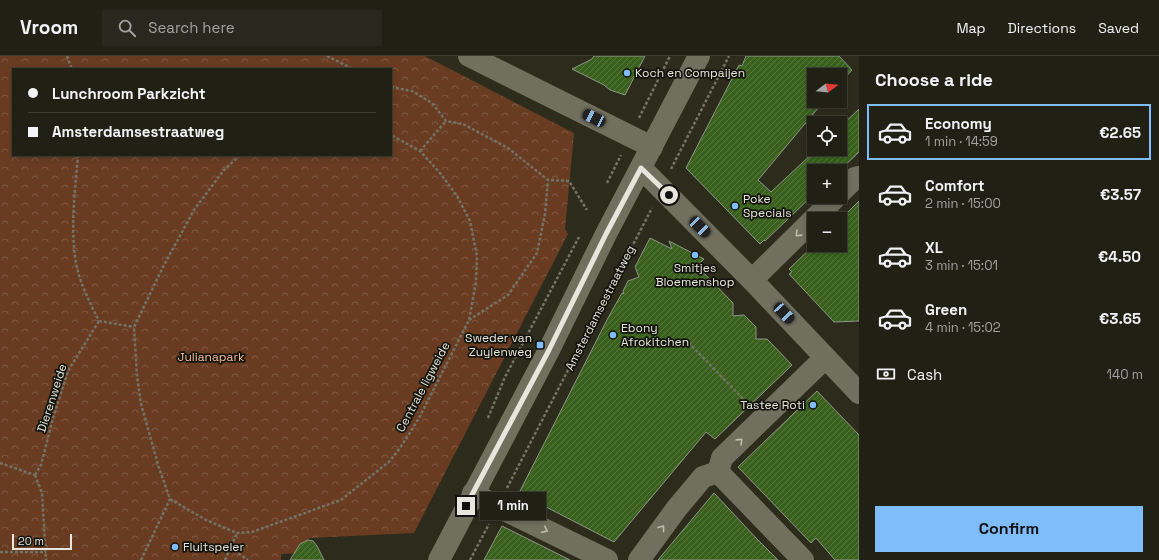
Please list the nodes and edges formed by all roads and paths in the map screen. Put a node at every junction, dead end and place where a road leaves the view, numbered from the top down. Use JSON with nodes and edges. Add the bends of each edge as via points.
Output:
{"nodes":[{"id":1,"x":67,"y":56,"type":"edge"},
{"id":2,"x":327,"y":56,"type":"edge"},
{"id":3,"x":469,"y":56,"type":"edge"},
{"id":4,"x":670,"y":56,"type":"edge"},
{"id":5,"x":699,"y":56,"type":"edge"},
{"id":6,"x":729,"y":56,"type":"edge"},
{"id":7,"x":72,"y":68,"type":"edge"},
{"id":8,"x":352,"y":68,"type":"edge"},
{"id":9,"x":392,"y":88,"type":"edge"},
{"id":10,"x":446,"y":121,"type":"junction"},
{"id":11,"x":392,"y":136,"type":"edge"},
{"id":12,"x":630,"y":136,"type":"junction"},
{"id":13,"x":652,"y":147,"type":"junction"},
{"id":14,"x":420,"y":151,"type":"junction"},
{"id":15,"x":78,"y":156,"type":"edge"},
{"id":16,"x":239,"y":156,"type":"edge"},
{"id":17,"x":641,"y":168,"type":"junction"},
{"id":18,"x":859,"y":177,"type":"edge"},
{"id":19,"x":548,"y":180,"type":"junction"},
{"id":20,"x":606,"y":185,"type":"dead end"},
{"id":21,"x":847,"y":186,"type":"edge"},
{"id":22,"x":662,"y":188,"type":"junction"},
{"id":23,"x":829,"y":204,"type":"edge"},
{"id":24,"x":587,"y":210,"type":"dead end"},
{"id":25,"x":579,"y":236,"type":"dead end"},
{"id":26,"x":752,"y":280,"type":"junction"},
{"id":27,"x":469,"y":320,"type":"junction"},
{"id":28,"x":99,"y":321,"type":"junction"},
{"id":29,"x":134,"y":327,"type":"junction"},
{"id":30,"x":685,"y":339,"type":"dead end"},
{"id":31,"x":825,"y":358,"type":"junction"},
{"id":32,"x":859,"y":393,"type":"edge"},
{"id":33,"x":763,"y":419,"type":"junction"},
{"id":34,"x":487,"y":420,"type":"dead end"},
{"id":35,"x":0,"y":463,"type":"edge"},
{"id":36,"x":718,"y":472,"type":"junction"},
{"id":37,"x":35,"y":475,"type":"junction"},
{"id":38,"x":473,"y":493,"type":"junction"},
{"id":39,"x":170,"y":499,"type":"junction"},
{"id":40,"x":498,"y":506,"type":"junction"},
{"id":41,"x":237,"y":533,"type":"junction"},
{"id":42,"x":230,"y":548,"type":"junction"},
{"id":43,"x":0,"y":552,"type":"edge"},
{"id":44,"x":46,"y":552,"type":"junction"},
{"id":45,"x":46,"y":560,"type":"edge"},
{"id":46,"x":141,"y":560,"type":"edge"},
{"id":47,"x":225,"y":560,"type":"edge"},
{"id":48,"x":248,"y":560,"type":"edge"},
{"id":49,"x":439,"y":560,"type":"edge"},
{"id":50,"x":470,"y":560,"type":"edge"},
{"id":51,"x":607,"y":560,"type":"edge"},
{"id":52,"x":639,"y":560,"type":"edge"},
{"id":53,"x":803,"y":560,"type":"edge"}],
"edges":[{"from":1,"to":7,"type":"path"},
{"from":2,"to":8,"type":"path"},
{"from":3,"to":12,"type":"street"},
{"from":4,"to":12,"type":"path"},
{"from":5,"to":13,"type":"street"},
{"from":6,"to":22,"type":"path","name":"Amsterdamsestraatweg"},
{"from":9,"to":10,"type":"path","via":[[412,90],[432,103]]},
{"from":10,"to":14,"type":"path"},
{"from":10,"to":19,"type":"path","via":[[463,124],[508,148]]},
{"from":11,"to":14,"type":"path","name":"Centrale ligweide"},
{"from":12,"to":13,"type":"street"},
{"from":12,"to":20,"type":"path"},
{"from":13,"to":17,"type":"street"},
{"from":14,"to":27,"type":"path","name":"Centrale ligweide","via":[[457,196],[470,221],[477,256],[476,282]]},
{"from":15,"to":28,"type":"path","via":[[73,236],[85,293]]},
{"from":16,"to":29,"type":"path","via":[[224,170],[194,210]]},
{"from":17,"to":22,"type":"street"},
{"from":17,"to":38,"type":"street"},
{"from":18,"to":21,"type":"street"},
{"from":19,"to":24,"type":"path","via":[[568,181]]},
{"from":19,"to":27,"type":"path","via":[[545,214],[536,253],[508,295]]},
{"from":22,"to":26,"type":"street"},
{"from":22,"to":40,"type":"path","name":"Amsterdamsestraatweg"},
{"from":23,"to":26,"type":"street","one_way":true},
{"from":25,"to":34,"type":"path","via":[[505,376]]},
{"from":26,"to":31,"type":"street"},
{"from":27,"to":41,"type":"path","name":"Centrale ligweide","via":[[419,418],[390,461],[341,500],[252,532]]},
{"from":28,"to":29,"type":"path"},
{"from":28,"to":37,"type":"path","name":"Dierenweide","via":[[68,371],[41,465]]},
{"from":29,"to":39,"type":"path","via":[[141,404]]},
{"from":30,"to":33,"type":"path"},
{"from":31,"to":32,"type":"street"},
{"from":31,"to":33,"type":"street"},
{"from":36,"to":33,"type":"street","one_way":true,"via":[[722,458]]},
{"from":35,"to":37,"type":"path"},
{"from":52,"to":36,"type":"street","one_way":true,"via":[[703,477]]},
{"from":36,"to":53,"type":"street"},
{"from":37,"to":44,"type":"path","via":[[42,493]]},
{"from":38,"to":40,"type":"street"},
{"from":38,"to":49,"type":"street"},
{"from":39,"to":41,"type":"path","via":[[206,520]]},
{"from":39,"to":46,"type":"path"},
{"from":40,"to":50,"type":"path","name":"Amsterdamsestraatweg"},
{"from":40,"to":51,"type":"street","one_way":true},
{"from":41,"to":42,"type":"path"},
{"from":42,"to":47,"type":"path"},
{"from":42,"to":48,"type":"path"},
{"from":43,"to":44,"type":"path"},
{"from":44,"to":45,"type":"path"}]}
